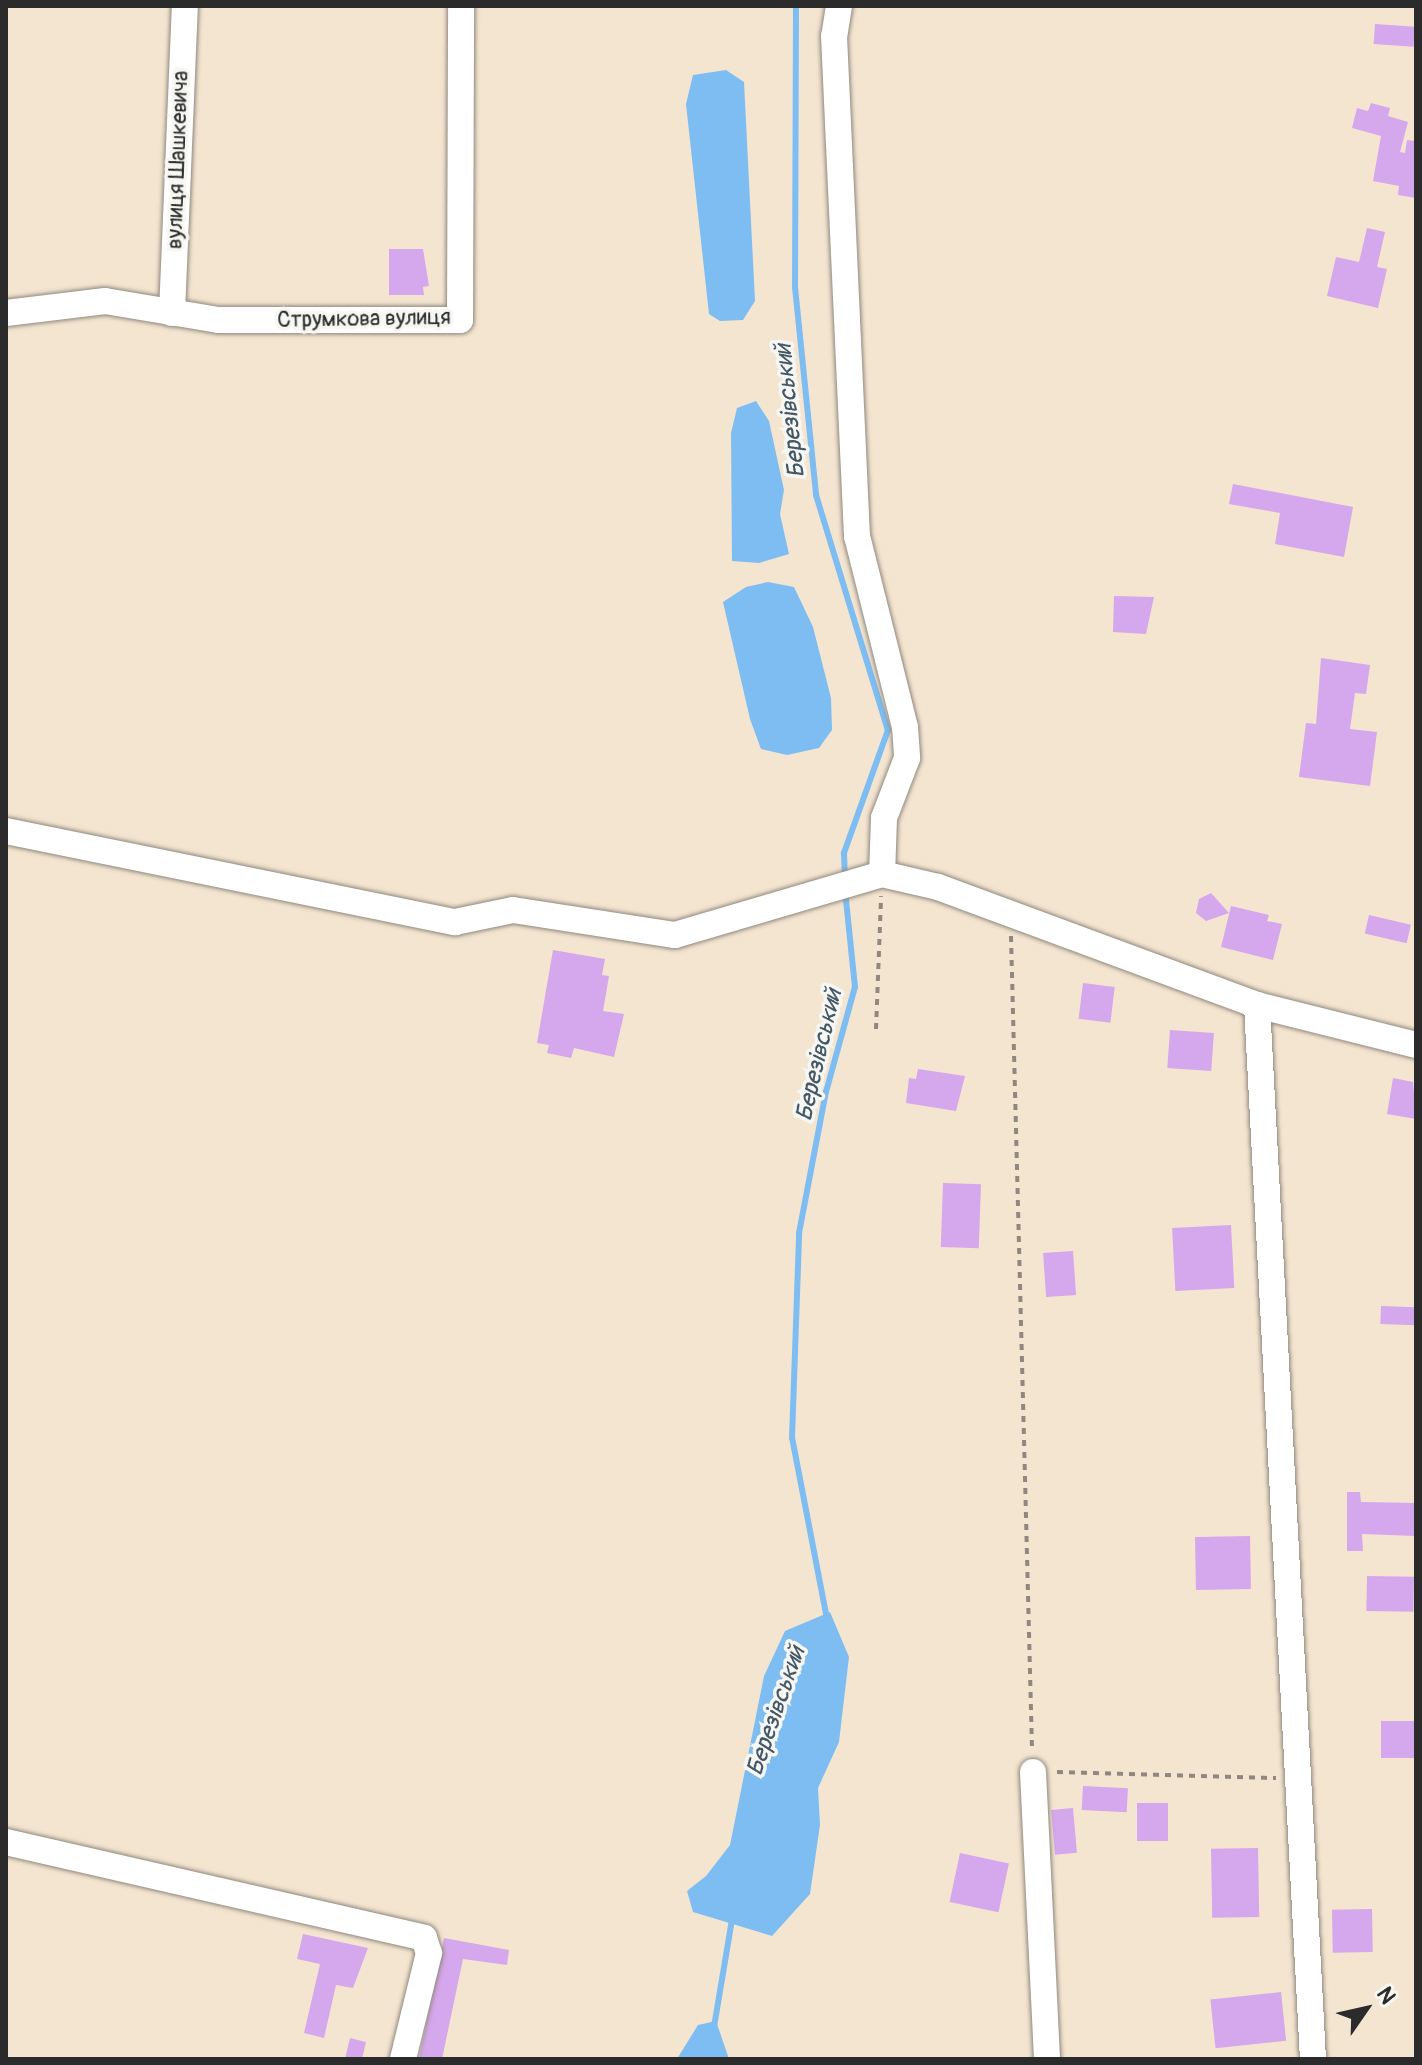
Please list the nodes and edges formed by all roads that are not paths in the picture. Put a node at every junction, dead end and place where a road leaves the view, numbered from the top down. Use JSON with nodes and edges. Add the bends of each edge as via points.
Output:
{"nodes":[{"id":1,"x":185,"y":6,"type":"edge"},
{"id":2,"x":461,"y":6,"type":"edge"},
{"id":3,"x":839,"y":6,"type":"edge"},
{"id":4,"x":6,"y":313,"type":"edge"},
{"id":5,"x":172,"y":313,"type":"junction"},
{"id":6,"x":6,"y":831,"type":"edge"},
{"id":7,"x":882,"y":874,"type":"junction"},
{"id":8,"x":1257,"y":1005,"type":"junction"},
{"id":9,"x":1416,"y":1045,"type":"edge"},
{"id":10,"x":1033,"y":1772,"type":"road end"},
{"id":11,"x":6,"y":1842,"type":"edge"},
{"id":12,"x":403,"y":2059,"type":"edge"},
{"id":13,"x":1047,"y":2059,"type":"edge"},
{"id":14,"x":1313,"y":2059,"type":"edge"}],
"edges":[{"from":1,"to":5,"type":"street","name":"вулиця Шашкевича"},
{"from":2,"to":5,"type":"street","name":"Струмкова вулиця","via":[[460,320],[218,320]]},
{"from":3,"to":7,"type":"street","via":[[834,36],[857,536],[905,727],[907,758],[884,818]]},
{"from":4,"to":5,"type":"street","name":"Струмкова вулиця","via":[[105,301]]},
{"from":6,"to":7,"type":"street","via":[[455,922],[513,910],[675,935]]},
{"from":7,"to":8,"type":"street","via":[[938,887]]},
{"from":8,"to":9,"type":"street"},
{"from":8,"to":14,"type":"street"},
{"from":10,"to":13,"type":"street"},
{"from":11,"to":12,"type":"street","via":[[424,1938],[429,1953]]}]}
